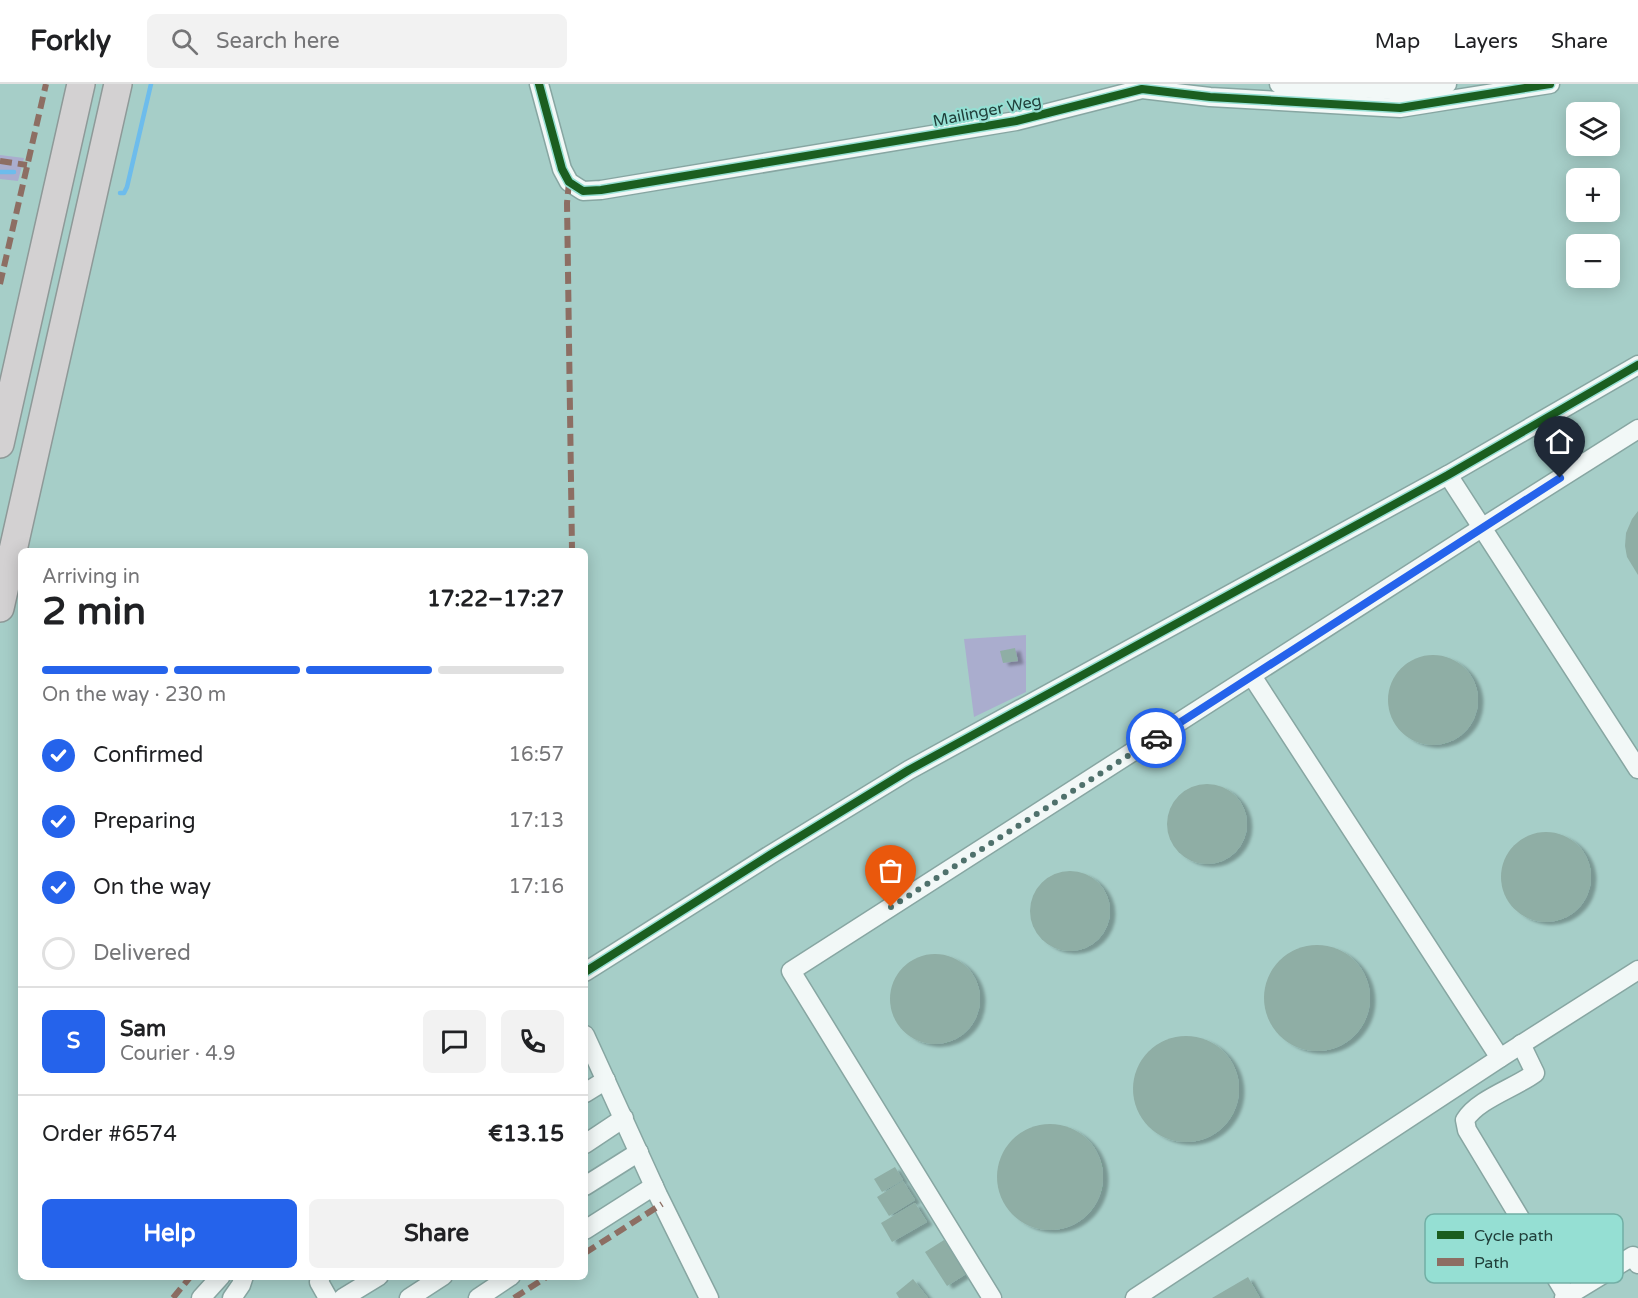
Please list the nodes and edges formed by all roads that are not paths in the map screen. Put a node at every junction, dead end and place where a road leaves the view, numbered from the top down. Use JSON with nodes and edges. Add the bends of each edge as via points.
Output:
{"nodes":[{"id":1,"x":81,"y":84,"type":"edge"},
{"id":2,"x":118,"y":84,"type":"edge"},
{"id":3,"x":539,"y":84,"type":"edge"},
{"id":4,"x":1279,"y":84,"type":"edge"},
{"id":5,"x":1447,"y":84,"type":"edge"},
{"id":6,"x":1550,"y":84,"type":"edge"},
{"id":7,"x":1638,"y":365,"type":"edge"},
{"id":8,"x":1638,"y":429,"type":"edge"},
{"id":9,"x":0,"y":444,"type":"edge"},
{"id":10,"x":1449,"y":475,"type":"junction"},
{"id":11,"x":1483,"y":527,"type":"junction"},
{"id":12,"x":0,"y":608,"type":"edge"},
{"id":13,"x":1252,"y":676,"type":"junction"},
{"id":14,"x":1638,"y":769,"type":"edge"},
{"id":15,"x":588,"y":970,"type":"edge"},
{"id":16,"x":1638,"y":970,"type":"edge"},
{"id":17,"x":588,"y":1041,"type":"edge"},
{"id":18,"x":1521,"y":1044,"type":"junction"},
{"id":19,"x":1500,"y":1058,"type":"junction"},
{"id":20,"x":606,"y":1080,"type":"junction"},
{"id":21,"x":588,"y":1091,"type":"edge"},
{"id":22,"x":624,"y":1118,"type":"junction"},
{"id":23,"x":588,"y":1142,"type":"edge"},
{"id":24,"x":639,"y":1152,"type":"junction"},
{"id":25,"x":588,"y":1184,"type":"edge"},
{"id":26,"x":654,"y":1186,"type":"junction"},
{"id":27,"x":1516,"y":1214,"type":"edge"},
{"id":28,"x":588,"y":1228,"type":"edge"},
{"id":29,"x":1623,"y":1262,"type":"edge"},
{"id":30,"x":1638,"y":1264,"type":"edge"},
{"id":31,"x":217,"y":1280,"type":"edge"},
{"id":32,"x":243,"y":1280,"type":"edge"},
{"id":33,"x":320,"y":1280,"type":"edge"},
{"id":34,"x":373,"y":1280,"type":"edge"},
{"id":35,"x":437,"y":1280,"type":"edge"},
{"id":36,"x":505,"y":1280,"type":"edge"},
{"id":37,"x":1557,"y":1283,"type":"edge"},
{"id":38,"x":1588,"y":1283,"type":"edge"},
{"id":39,"x":1565,"y":1297,"type":"edge"},
{"id":40,"x":201,"y":1298,"type":"edge"},
{"id":41,"x":232,"y":1298,"type":"edge"},
{"id":42,"x":328,"y":1298,"type":"edge"},
{"id":43,"x":344,"y":1298,"type":"edge"},
{"id":44,"x":409,"y":1298,"type":"edge"},
{"id":45,"x":478,"y":1298,"type":"edge"},
{"id":46,"x":709,"y":1298,"type":"edge"},
{"id":47,"x":992,"y":1298,"type":"edge"},
{"id":48,"x":1135,"y":1298,"type":"edge"}],
"edges":[{"from":1,"to":9,"type":"highway"},
{"from":2,"to":12,"type":"highway"},
{"from":3,"to":6,"type":"street","name":"Mailinger Weg","via":[[562,169],[569,182],[582,191],[1016,121],[1142,89],[1400,108]]},
{"from":4,"to":5,"type":"street","via":[[1410,90]]},
{"from":7,"to":10,"type":"street"},
{"from":8,"to":11,"type":"street"},
{"from":10,"to":11,"type":"street"},
{"from":10,"to":15,"type":"street","via":[[909,770]]},
{"from":11,"to":13,"type":"street"},
{"from":11,"to":14,"type":"street"},
{"from":13,"to":19,"type":"street"},
{"from":13,"to":47,"type":"street","via":[[791,971]]},
{"from":16,"to":18,"type":"street"},
{"from":17,"to":20,"type":"street"},
{"from":18,"to":19,"type":"street"},
{"from":18,"to":27,"type":"street","via":[[1535,1073],[1482,1104],[1465,1120],[1467,1130]]},
{"from":19,"to":48,"type":"street"},
{"from":20,"to":21,"type":"street"},
{"from":20,"to":22,"type":"street"},
{"from":22,"to":23,"type":"street"},
{"from":22,"to":24,"type":"street"},
{"from":24,"to":25,"type":"street"},
{"from":24,"to":26,"type":"street"},
{"from":26,"to":28,"type":"street"},
{"from":26,"to":46,"type":"street"},
{"from":29,"to":30,"type":"street","via":[[1632,1256]]},
{"from":31,"to":40,"type":"street"},
{"from":32,"to":41,"type":"street"},
{"from":33,"to":42,"type":"street"},
{"from":34,"to":43,"type":"street"},
{"from":35,"to":44,"type":"street"},
{"from":36,"to":45,"type":"street"},
{"from":37,"to":39,"type":"street"},
{"from":38,"to":39,"type":"street"}]}
